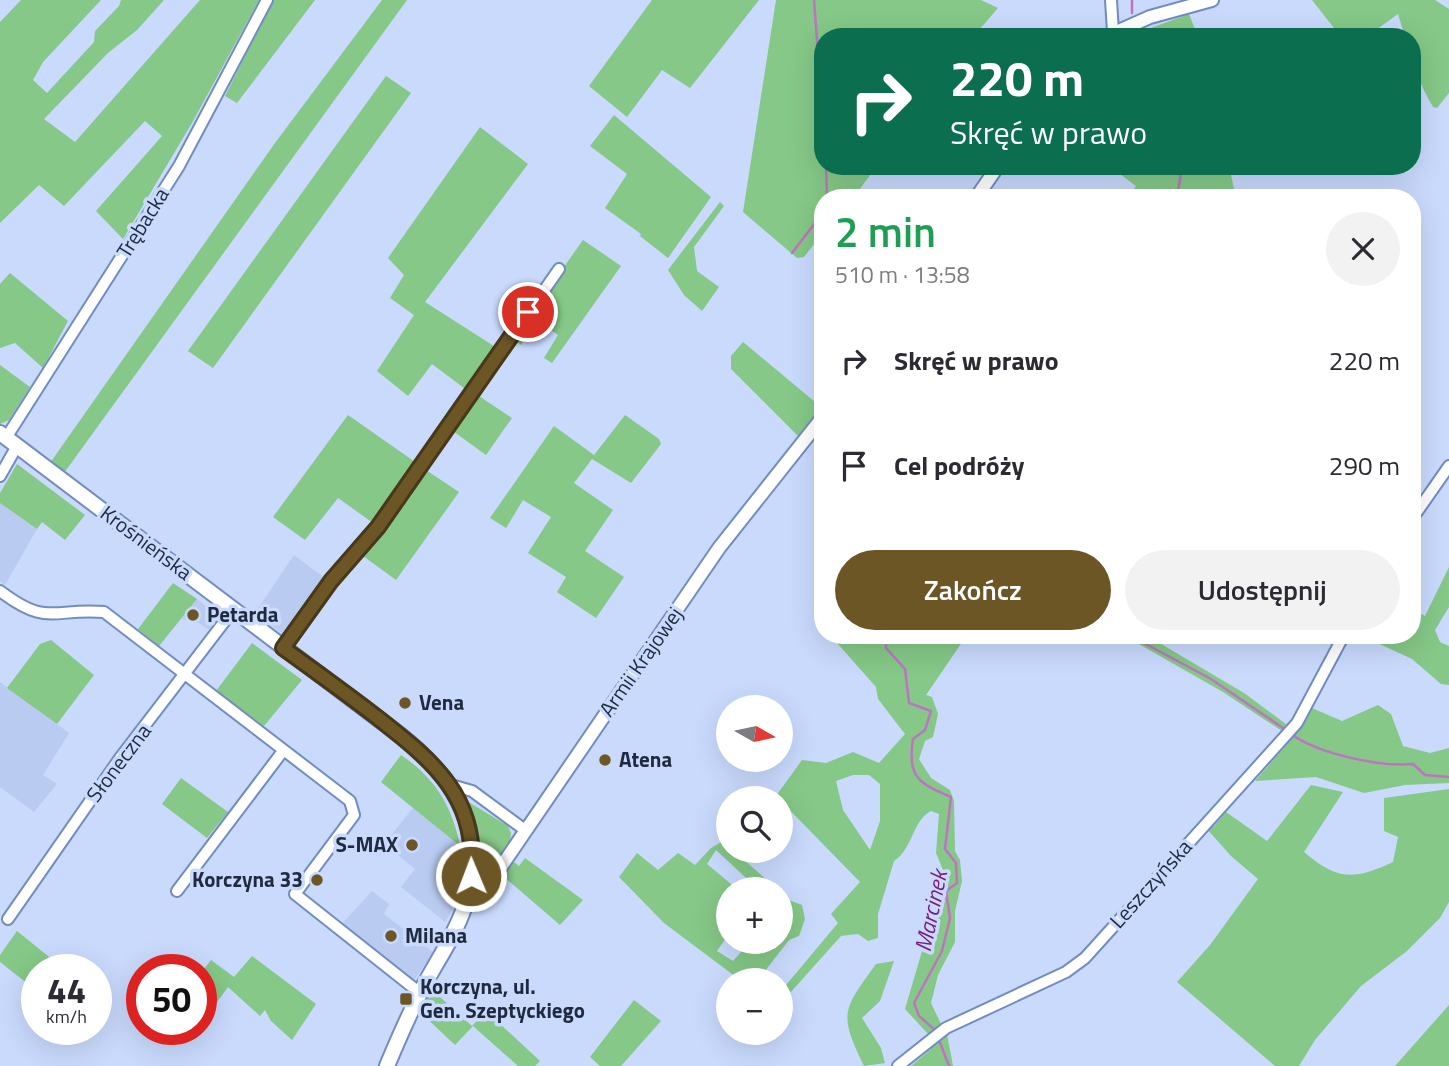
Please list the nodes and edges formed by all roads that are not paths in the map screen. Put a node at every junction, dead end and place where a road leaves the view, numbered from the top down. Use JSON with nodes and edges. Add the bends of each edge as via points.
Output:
{"nodes":[{"id":1,"x":267,"y":0,"type":"edge"},
{"id":2,"x":1111,"y":0,"type":"edge"},
{"id":3,"x":1212,"y":0,"type":"edge"},
{"id":4,"x":1109,"y":28,"type":"edge"},
{"id":5,"x":1123,"y":28,"type":"edge"},
{"id":6,"x":559,"y":269,"type":"dead end"},
{"id":7,"x":814,"y":428,"type":"edge"},
{"id":8,"x":8,"y":439,"type":"edge"},
{"id":9,"x":1449,"y":466,"type":"edge"},
{"id":10,"x":0,"y":475,"type":"edge"},
{"id":11,"x":1421,"y":506,"type":"edge"},
{"id":12,"x":0,"y":592,"type":"edge"},
{"id":13,"x":234,"y":609,"type":"junction"},
{"id":14,"x":1339,"y":644,"type":"edge"},
{"id":15,"x":283,"y":648,"type":"junction"},
{"id":16,"x":186,"y":676,"type":"junction"},
{"id":17,"x":283,"y":751,"type":"junction"},
{"id":18,"x":451,"y":785,"type":"junction"},
{"id":19,"x":525,"y":830,"type":"junction"},
{"id":20,"x":177,"y":891,"type":"dead end"},
{"id":21,"x":464,"y":908,"type":"junction"},
{"id":22,"x":8,"y":919,"type":"dead end"},
{"id":23,"x":420,"y":993,"type":"junction"},
{"id":24,"x":387,"y":1066,"type":"edge"},
{"id":25,"x":898,"y":1066,"type":"edge"}],
"edges":[{"from":1,"to":8,"type":"street","name":"Trębacka","via":[[179,166]]},
{"from":2,"to":4,"type":"street"},
{"from":3,"to":5,"type":"street"},
{"from":6,"to":15,"type":"street","via":[[378,527],[331,581]]},
{"from":7,"to":19,"type":"street","name":"Armii Krajowej","via":[[719,548]]},
{"from":8,"to":10,"type":"street","name":"Trębacka"},
{"from":8,"to":13,"type":"main road","name":"Krośnieńska"},
{"from":9,"to":11,"type":"street"},
{"from":12,"to":16,"type":"street","via":[[24,610],[43,615],[104,612]]},
{"from":13,"to":15,"type":"main road","name":"Krośnieńska"},
{"from":13,"to":16,"type":"street","name":"Słoneczna"},
{"from":14,"to":25,"type":"street","name":"Leszczyńska","via":[[1285,737],[1085,958],[1066,972],[946,1028]]},
{"from":15,"to":18,"type":"main road","name":"Krośnieńska","via":[[427,757]]},
{"from":16,"to":17,"type":"street"},
{"from":16,"to":22,"type":"street","name":"Słoneczna","via":[[120,758]]},
{"from":17,"to":20,"type":"street"},
{"from":17,"to":23,"type":"street","via":[[350,801],[354,815],[295,894]]},
{"from":18,"to":19,"type":"street","via":[[472,791]]},
{"from":18,"to":21,"type":"main road","name":"Krośnieńska","via":[[472,851]]},
{"from":19,"to":21,"type":"street","name":"Armii Krajowej","via":[[481,896]]},
{"from":21,"to":23,"type":"main road","name":"Krośnieńska"},
{"from":23,"to":24,"type":"main road","name":"Krośnieńska"}]}
